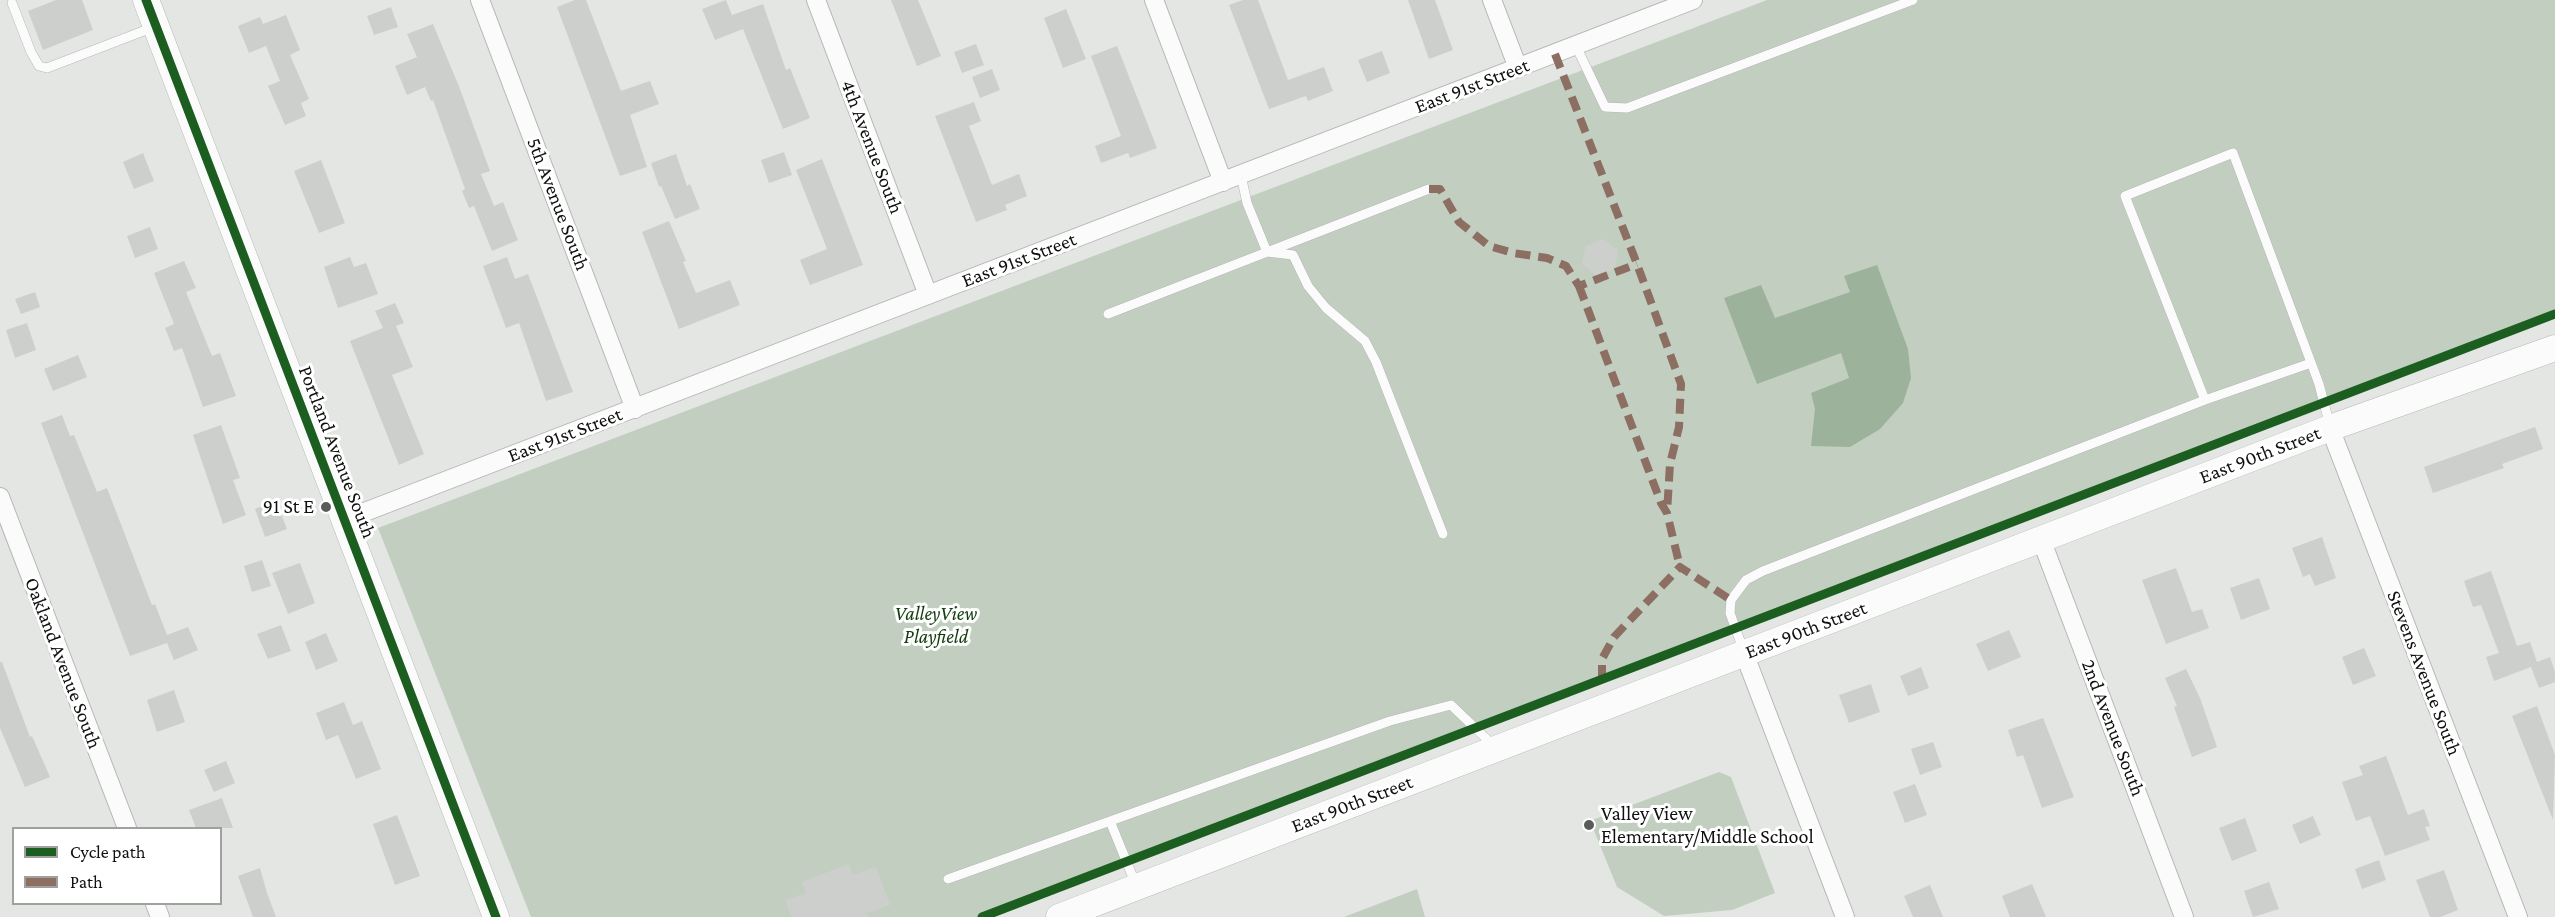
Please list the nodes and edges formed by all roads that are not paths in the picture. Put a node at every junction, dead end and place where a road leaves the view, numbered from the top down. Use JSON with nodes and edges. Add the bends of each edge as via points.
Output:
{"nodes":[{"id":1,"x":146,"y":0,"type":"edge"},
{"id":2,"x":480,"y":0,"type":"edge"},
{"id":3,"x":816,"y":0,"type":"edge"},
{"id":4,"x":1154,"y":0,"type":"edge"},
{"id":5,"x":1492,"y":0,"type":"edge"},
{"id":6,"x":1694,"y":0,"type":"edge"},
{"id":7,"x":1913,"y":0,"type":"edge"},
{"id":8,"x":12,"y":3,"type":"dead end"},
{"id":9,"x":156,"y":26,"type":"junction"},
{"id":10,"x":1576,"y":46,"type":"junction"},
{"id":11,"x":1518,"y":68,"type":"junction"},
{"id":12,"x":1241,"y":175,"type":"junction"},
{"id":13,"x":1223,"y":182,"type":"junction"},
{"id":14,"x":1429,"y":189,"type":"dead end"},
{"id":15,"x":1267,"y":252,"type":"junction"},
{"id":16,"x":928,"y":295,"type":"junction"},
{"id":17,"x":1108,"y":314,"type":"dead end"},
{"id":18,"x":2555,"y":348,"type":"edge"},
{"id":19,"x":2311,"y":363,"type":"junction"},
{"id":20,"x":2205,"y":400,"type":"junction"},
{"id":21,"x":635,"y":409,"type":"junction"},
{"id":22,"x":2330,"y":428,"type":"junction"},
{"id":23,"x":0,"y":497,"type":"edge"},
{"id":24,"x":344,"y":520,"type":"junction"},
{"id":25,"x":1443,"y":534,"type":"dead end"},
{"id":26,"x":2041,"y":539,"type":"junction"},
{"id":27,"x":1744,"y":653,"type":"junction"},
{"id":28,"x":1497,"y":749,"type":"junction"},
{"id":29,"x":1110,"y":821,"type":"junction"},
{"id":30,"x":127,"y":827,"type":"edge"},
{"id":31,"x":948,"y":879,"type":"dead end"},
{"id":32,"x":1137,"y":887,"type":"junction"},
{"id":33,"x":496,"y":917,"type":"edge"},
{"id":34,"x":1059,"y":917,"type":"edge"},
{"id":35,"x":1845,"y":917,"type":"edge"},
{"id":36,"x":2184,"y":917,"type":"edge"},
{"id":37,"x":2518,"y":917,"type":"edge"}],
"edges":[{"from":1,"to":9,"type":"street","name":"Portland Avenue South"},
{"from":2,"to":21,"type":"street","name":"5th Avenue South"},
{"from":3,"to":16,"type":"street","name":"4th Avenue South"},
{"from":4,"to":13,"type":"street"},
{"from":5,"to":11,"type":"street"},
{"from":6,"to":10,"type":"street","name":"East 91st Street"},
{"from":7,"to":10,"type":"lane","via":[[1628,108],[1605,107]]},
{"from":8,"to":9,"type":"lane","via":[[31,52],[39,66],[47,68]]},
{"from":9,"to":24,"type":"street","name":"Portland Avenue South"},
{"from":10,"to":11,"type":"street","name":"East 91st Street"},
{"from":11,"to":12,"type":"street","name":"East 91st Street"},
{"from":12,"to":13,"type":"street","name":"East 91st Street"},
{"from":12,"to":15,"type":"lane","via":[[1247,203]]},
{"from":13,"to":16,"type":"street","name":"East 91st Street"},
{"from":14,"to":15,"type":"lane"},
{"from":15,"to":17,"type":"lane"},
{"from":15,"to":25,"type":"lane","via":[[1293,255],[1308,286],[1326,308],[1365,341]]},
{"from":16,"to":21,"type":"street","name":"East 91st Street"},
{"from":18,"to":22,"type":"street","name":"East 90th Street"},
{"from":19,"to":20,"type":"lane"},
{"from":19,"to":20,"type":"lane","via":[[2233,153],[2125,196]]},
{"from":19,"to":22,"type":"lane"},
{"from":20,"to":27,"type":"lane","via":[[1746,580],[1731,600],[1730,613]]},
{"from":21,"to":24,"type":"street","name":"East 91st Street"},
{"from":22,"to":26,"type":"street","name":"East 90th Street"},
{"from":22,"to":37,"type":"street","name":"Stevens Avenue South"},
{"from":23,"to":30,"type":"street","name":"Oakland Avenue South"},
{"from":24,"to":33,"type":"street","name":"Portland Avenue South"},
{"from":26,"to":27,"type":"street","name":"East 90th Street"},
{"from":26,"to":36,"type":"street","name":"2nd Avenue South"},
{"from":27,"to":28,"type":"street","name":"East 90th Street"},
{"from":27,"to":35,"type":"street"},
{"from":28,"to":29,"type":"lane","via":[[1451,705],[1390,721]]},
{"from":28,"to":32,"type":"street","name":"East 90th Street"},
{"from":29,"to":31,"type":"lane"},
{"from":29,"to":32,"type":"lane"},
{"from":32,"to":34,"type":"street","name":"East 90th Street"}]}
